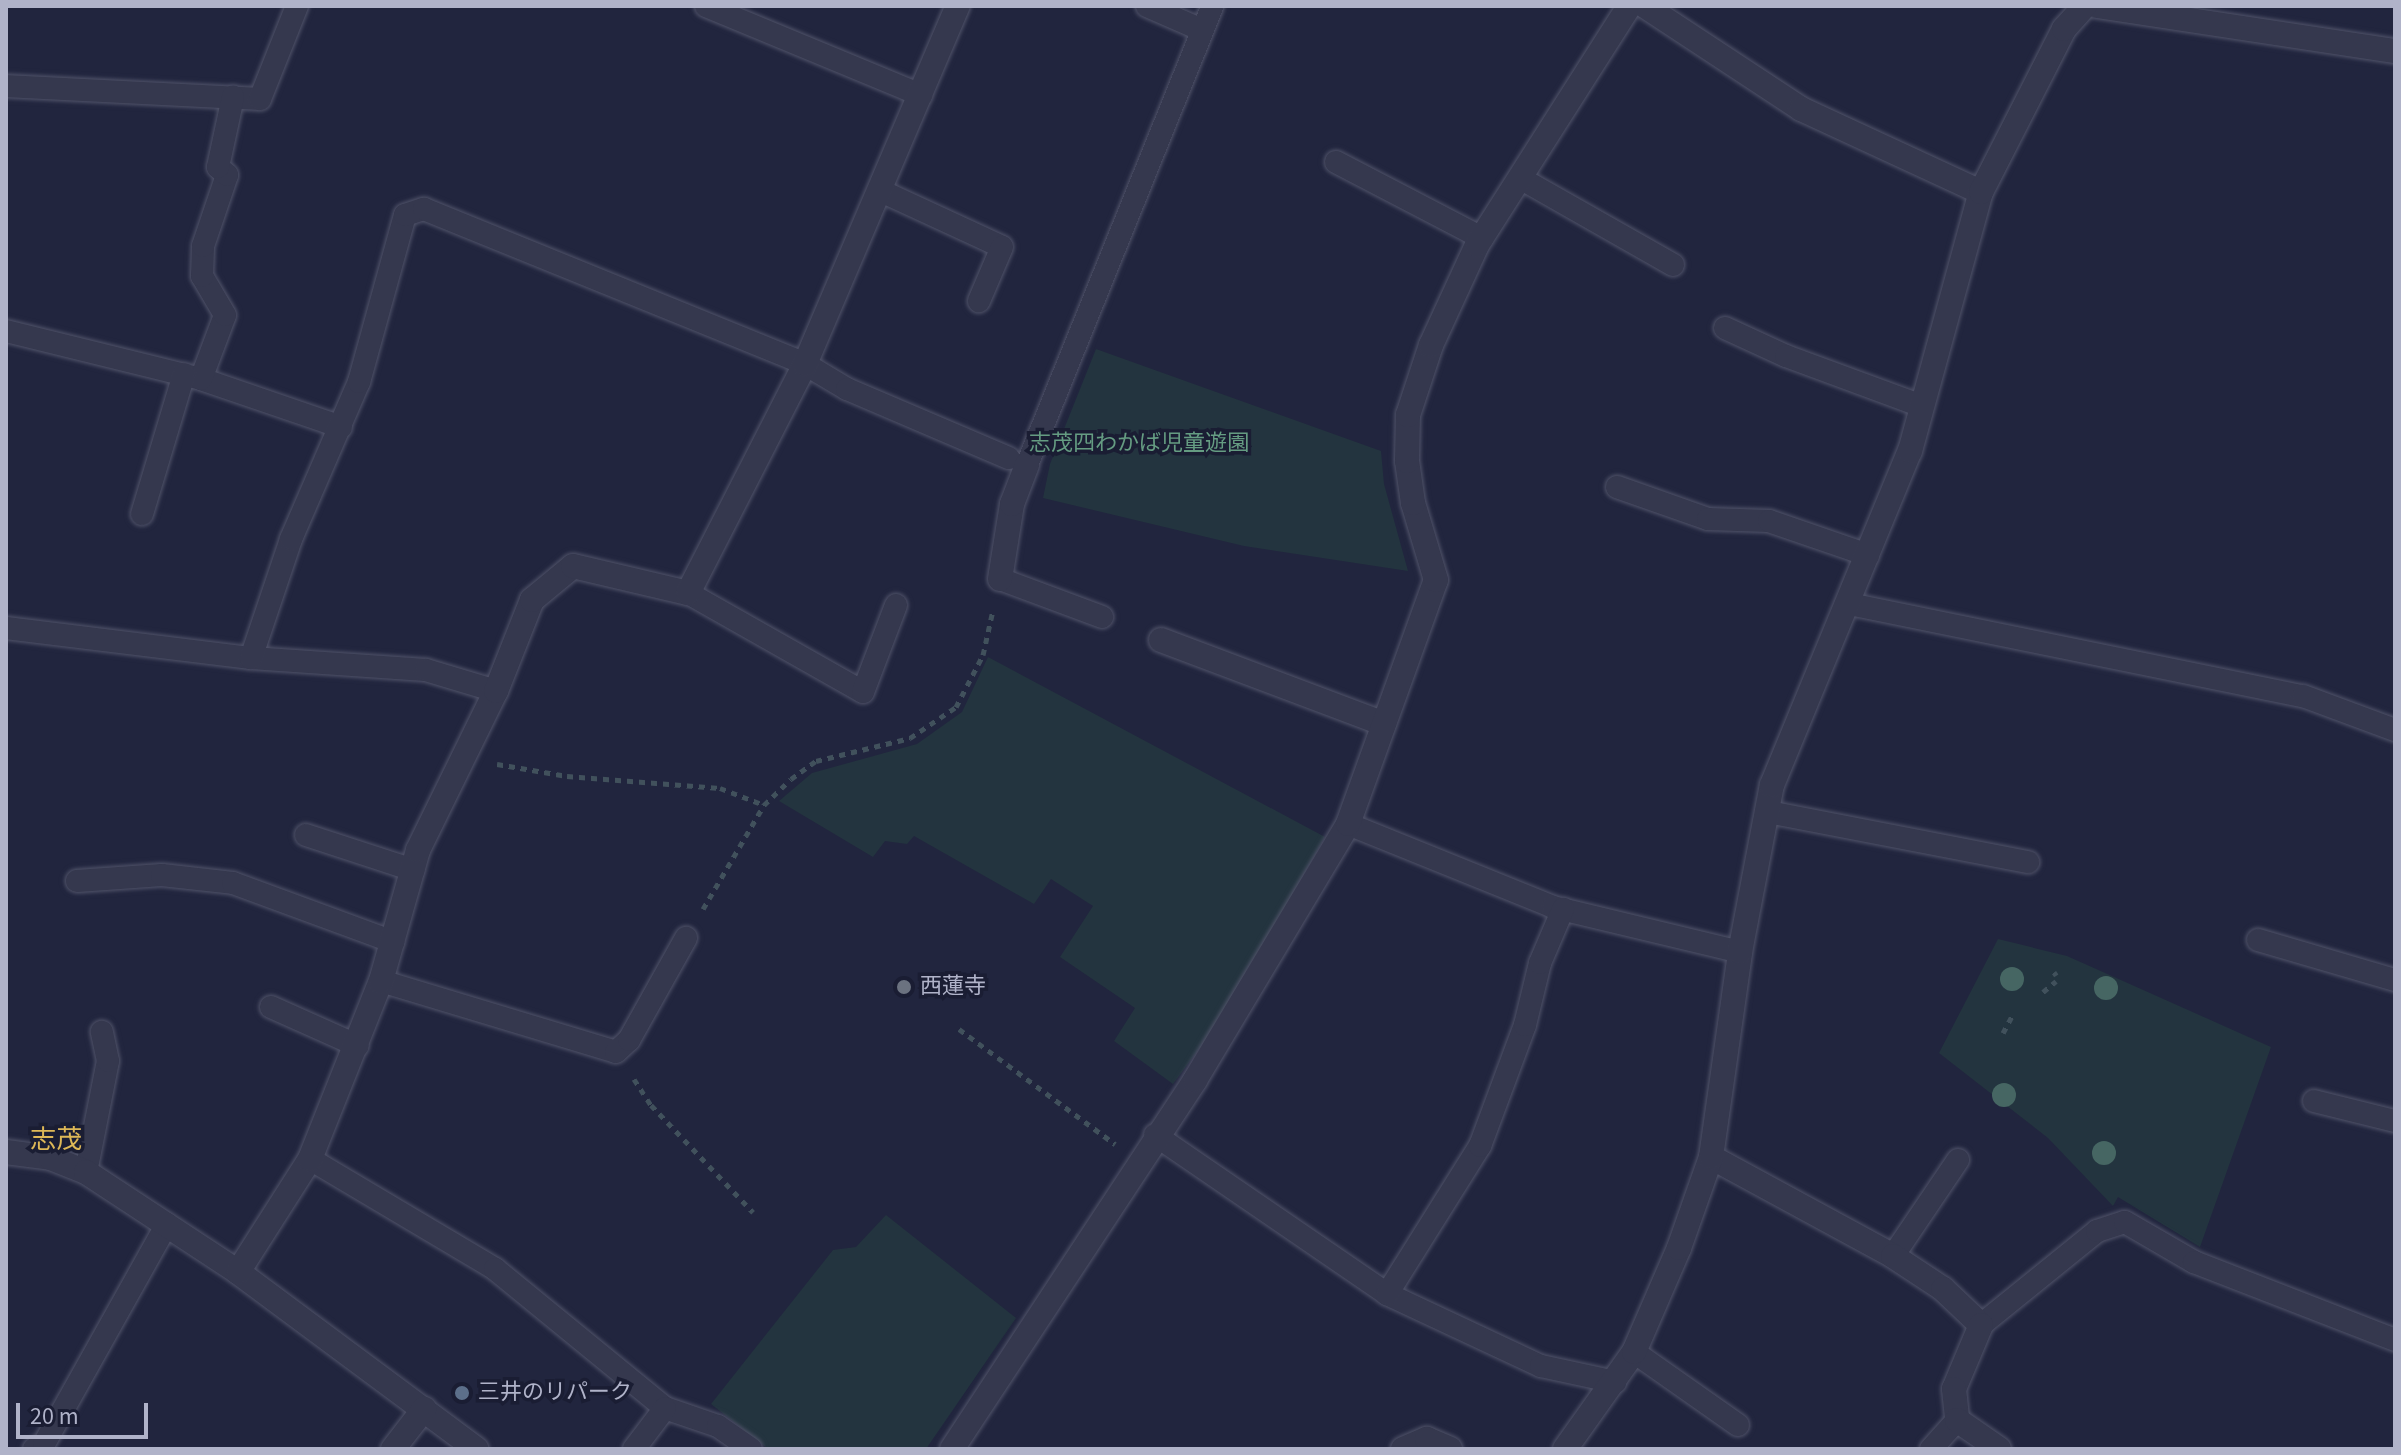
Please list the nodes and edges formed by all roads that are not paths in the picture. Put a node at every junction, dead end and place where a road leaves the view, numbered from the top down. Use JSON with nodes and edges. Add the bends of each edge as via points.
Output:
{"nodes":[{"id":1,"x":297,"y":6,"type":"edge"},
{"id":2,"x":706,"y":6,"type":"edge"},
{"id":3,"x":958,"y":6,"type":"edge"},
{"id":4,"x":1147,"y":6,"type":"edge"},
{"id":5,"x":1212,"y":6,"type":"edge"},
{"id":6,"x":1629,"y":6,"type":"edge"},
{"id":7,"x":1645,"y":6,"type":"edge"},
{"id":8,"x":2085,"y":6,"type":"edge"},
{"id":9,"x":2097,"y":6,"type":"edge"},
{"id":10,"x":1202,"y":30,"type":"junction"},
{"id":11,"x":2395,"y":51,"type":"edge"},
{"id":12,"x":6,"y":86,"type":"edge"},
{"id":13,"x":921,"y":95,"type":"junction"},
{"id":14,"x":233,"y":97,"type":"junction"},
{"id":15,"x":1336,"y":162,"type":"dead end"},
{"id":16,"x":1520,"y":178,"type":"junction"},
{"id":17,"x":881,"y":191,"type":"junction"},
{"id":18,"x":1981,"y":192,"type":"junction"},
{"id":19,"x":1482,"y":238,"type":"junction"},
{"id":20,"x":1673,"y":265,"type":"dead end"},
{"id":21,"x":979,"y":301,"type":"dead end"},
{"id":22,"x":1725,"y":328,"type":"dead end"},
{"id":23,"x":6,"y":331,"type":"edge"},
{"id":24,"x":805,"y":364,"type":"junction"},
{"id":25,"x":193,"y":376,"type":"junction"},
{"id":26,"x":1922,"y":406,"type":"junction"},
{"id":27,"x":341,"y":427,"type":"junction"},
{"id":28,"x":1018,"y":462,"type":"junction"},
{"id":29,"x":1617,"y":487,"type":"dead end"},
{"id":30,"x":142,"y":514,"type":"dead end"},
{"id":31,"x":1868,"y":555,"type":"junction"},
{"id":32,"x":1000,"y":579,"type":"joint"},
{"id":33,"x":688,"y":593,"type":"junction"},
{"id":34,"x":1849,"y":604,"type":"junction"},
{"id":35,"x":896,"y":605,"type":"dead end"},
{"id":36,"x":1102,"y":617,"type":"dead end"},
{"id":37,"x":6,"y":628,"type":"edge"},
{"id":38,"x":1161,"y":640,"type":"dead end"},
{"id":39,"x":251,"y":658,"type":"junction"},
{"id":40,"x":496,"y":691,"type":"junction"},
{"id":41,"x":1384,"y":724,"type":"junction"},
{"id":42,"x":2395,"y":730,"type":"edge"},
{"id":43,"x":1768,"y":812,"type":"junction"},
{"id":44,"x":1348,"y":824,"type":"junction"},
{"id":45,"x":306,"y":835,"type":"dead end"},
{"id":46,"x":2028,"y":862,"type":"dead end"},
{"id":47,"x":413,"y":870,"type":"junction"},
{"id":48,"x":77,"y":881,"type":"dead end"},
{"id":49,"x":1563,"y":909,"type":"junction"},
{"id":50,"x":686,"y":938,"type":"road end"},
{"id":51,"x":2258,"y":940,"type":"dead end"},
{"id":52,"x":393,"y":942,"type":"junction"},
{"id":53,"x":1740,"y":952,"type":"junction"},
{"id":54,"x":2395,"y":980,"type":"edge"},
{"id":55,"x":381,"y":981,"type":"junction"},
{"id":56,"x":271,"y":1007,"type":"dead end"},
{"id":57,"x":102,"y":1032,"type":"dead end"},
{"id":58,"x":358,"y":1046,"type":"junction"},
{"id":59,"x":2314,"y":1101,"type":"dead end"},
{"id":60,"x":2395,"y":1121,"type":"edge"},
{"id":61,"x":1155,"y":1135,"type":"junction"},
{"id":62,"x":6,"y":1152,"type":"edge"},
{"id":63,"x":1711,"y":1157,"type":"junction"},
{"id":64,"x":310,"y":1159,"type":"junction"},
{"id":65,"x":1958,"y":1160,"type":"dead end"},
{"id":66,"x":86,"y":1172,"type":"junction"},
{"id":67,"x":167,"y":1224,"type":"junction"},
{"id":68,"x":1893,"y":1256,"type":"junction"},
{"id":69,"x":238,"y":1272,"type":"junction"},
{"id":70,"x":1387,"y":1294,"type":"junction"},
{"id":71,"x":1981,"y":1325,"type":"junction"},
{"id":72,"x":2395,"y":1340,"type":"edge"},
{"id":73,"x":1634,"y":1352,"type":"junction"},
{"id":74,"x":1615,"y":1382,"type":"junction"},
{"id":75,"x":665,"y":1408,"type":"junction"},
{"id":76,"x":424,"y":1409,"type":"junction"},
{"id":77,"x":1957,"y":1420,"type":"junction"},
{"id":78,"x":1738,"y":1425,"type":"dead end"},
{"id":79,"x":34,"y":1449,"type":"edge"},
{"id":80,"x":393,"y":1449,"type":"edge"},
{"id":81,"x":476,"y":1449,"type":"edge"},
{"id":82,"x":634,"y":1449,"type":"edge"},
{"id":83,"x":751,"y":1449,"type":"edge"},
{"id":84,"x":952,"y":1449,"type":"edge"},
{"id":85,"x":1403,"y":1449,"type":"edge"},
{"id":86,"x":1450,"y":1449,"type":"edge"},
{"id":87,"x":1565,"y":1449,"type":"edge"},
{"id":88,"x":1931,"y":1449,"type":"edge"},
{"id":89,"x":1999,"y":1449,"type":"edge"}],
"edges":[{"from":1,"to":14,"type":"lane","via":[[260,99]]},
{"from":2,"to":13,"type":"lane"},
{"from":3,"to":13,"type":"street"},
{"from":4,"to":10,"type":"lane"},
{"from":5,"to":10,"type":"lane"},
{"from":6,"to":16,"type":"street"},
{"from":7,"to":18,"type":"street","via":[[1801,109]]},
{"from":8,"to":18,"type":"street","via":[[2064,29]]},
{"from":9,"to":11,"type":"street"},
{"from":10,"to":28,"type":"lane"},
{"from":12,"to":14,"type":"lane"},
{"from":13,"to":17,"type":"street"},
{"from":14,"to":25,"type":"lane","via":[[218,167],[227,175],[203,246],[202,276],[225,315]]},
{"from":15,"to":19,"type":"lane"},
{"from":16,"to":19,"type":"street"},
{"from":16,"to":20,"type":"lane"},
{"from":17,"to":21,"type":"lane","via":[[1002,247]]},
{"from":17,"to":24,"type":"street"},
{"from":18,"to":26,"type":"street"},
{"from":19,"to":41,"type":"street","via":[[1431,345],[1408,415],[1413,503],[1436,580]]},
{"from":22,"to":26,"type":"lane"},
{"from":23,"to":25,"type":"lane"},
{"from":24,"to":27,"type":"lane","via":[[424,209],[405,215]]},
{"from":24,"to":28,"type":"lane","via":[[847,389]]},
{"from":24,"to":33,"type":"street"},
{"from":25,"to":27,"type":"lane"},
{"from":25,"to":30,"type":"lane"},
{"from":26,"to":31,"type":"street","via":[[1910,451]]},
{"from":27,"to":39,"type":"lane","via":[[291,539]]},
{"from":28,"to":32,"type":"street"},
{"from":29,"to":31,"type":"lane","via":[[1708,519],[1769,521]]},
{"from":31,"to":34,"type":"street"},
{"from":32,"to":36,"type":"lane"},
{"from":33,"to":35,"type":"lane","via":[[863,692]]},
{"from":33,"to":40,"type":"street","via":[[573,566],[532,600]]},
{"from":34,"to":42,"type":"lane","via":[[2303,696]]},
{"from":34,"to":43,"type":"street","via":[[1772,785]]},
{"from":37,"to":39,"type":"lane"},
{"from":38,"to":41,"type":"street"},
{"from":39,"to":40,"type":"lane","via":[[426,670]]},
{"from":40,"to":47,"type":"street"},
{"from":41,"to":44,"type":"street"},
{"from":43,"to":46,"type":"lane"},
{"from":43,"to":53,"type":"street"},
{"from":44,"to":49,"type":"lane"},
{"from":44,"to":61,"type":"street","via":[[1195,1080]]},
{"from":45,"to":47,"type":"lane"},
{"from":47,"to":52,"type":"street"},
{"from":48,"to":52,"type":"lane","via":[[162,875],[233,883]]},
{"from":49,"to":53,"type":"lane"},
{"from":49,"to":70,"type":"lane","via":[[1480,1146]]},
{"from":50,"to":55,"type":"lane","via":[[629,1040],[616,1052]]},
{"from":51,"to":54,"type":"lane"},
{"from":52,"to":55,"type":"street"},
{"from":53,"to":63,"type":"street"},
{"from":55,"to":58,"type":"street"},
{"from":56,"to":58,"type":"lane"},
{"from":57,"to":66,"type":"lane","via":[[108,1061]]},
{"from":58,"to":64,"type":"street"},
{"from":59,"to":60,"type":"lane"},
{"from":61,"to":70,"type":"lane"},
{"from":61,"to":84,"type":"street"},
{"from":62,"to":66,"type":"street","via":[[51,1158]]},
{"from":63,"to":68,"type":"street"},
{"from":63,"to":73,"type":"street"},
{"from":64,"to":69,"type":"street"},
{"from":64,"to":75,"type":"lane","via":[[495,1269]]},
{"from":65,"to":68,"type":"lane"},
{"from":66,"to":67,"type":"street"},
{"from":67,"to":69,"type":"street"},
{"from":67,"to":79,"type":"lane","via":[[44,1444]]},
{"from":68,"to":71,"type":"street","via":[[1943,1289]]},
{"from":69,"to":76,"type":"street"},
{"from":70,"to":74,"type":"lane","via":[[1541,1366]]},
{"from":71,"to":72,"type":"lane","via":[[2097,1231],[2125,1222],[2194,1262]]},
{"from":71,"to":77,"type":"street","via":[[1954,1389]]},
{"from":73,"to":74,"type":"street"},
{"from":73,"to":78,"type":"lane"},
{"from":74,"to":87,"type":"street"},
{"from":75,"to":82,"type":"lane"},
{"from":75,"to":83,"type":"lane","via":[[718,1426]]},
{"from":76,"to":80,"type":"street"},
{"from":76,"to":81,"type":"street"},
{"from":77,"to":88,"type":"lane"},
{"from":77,"to":89,"type":"street"},
{"from":85,"to":86,"type":"street","via":[[1427,1439]]}]}
